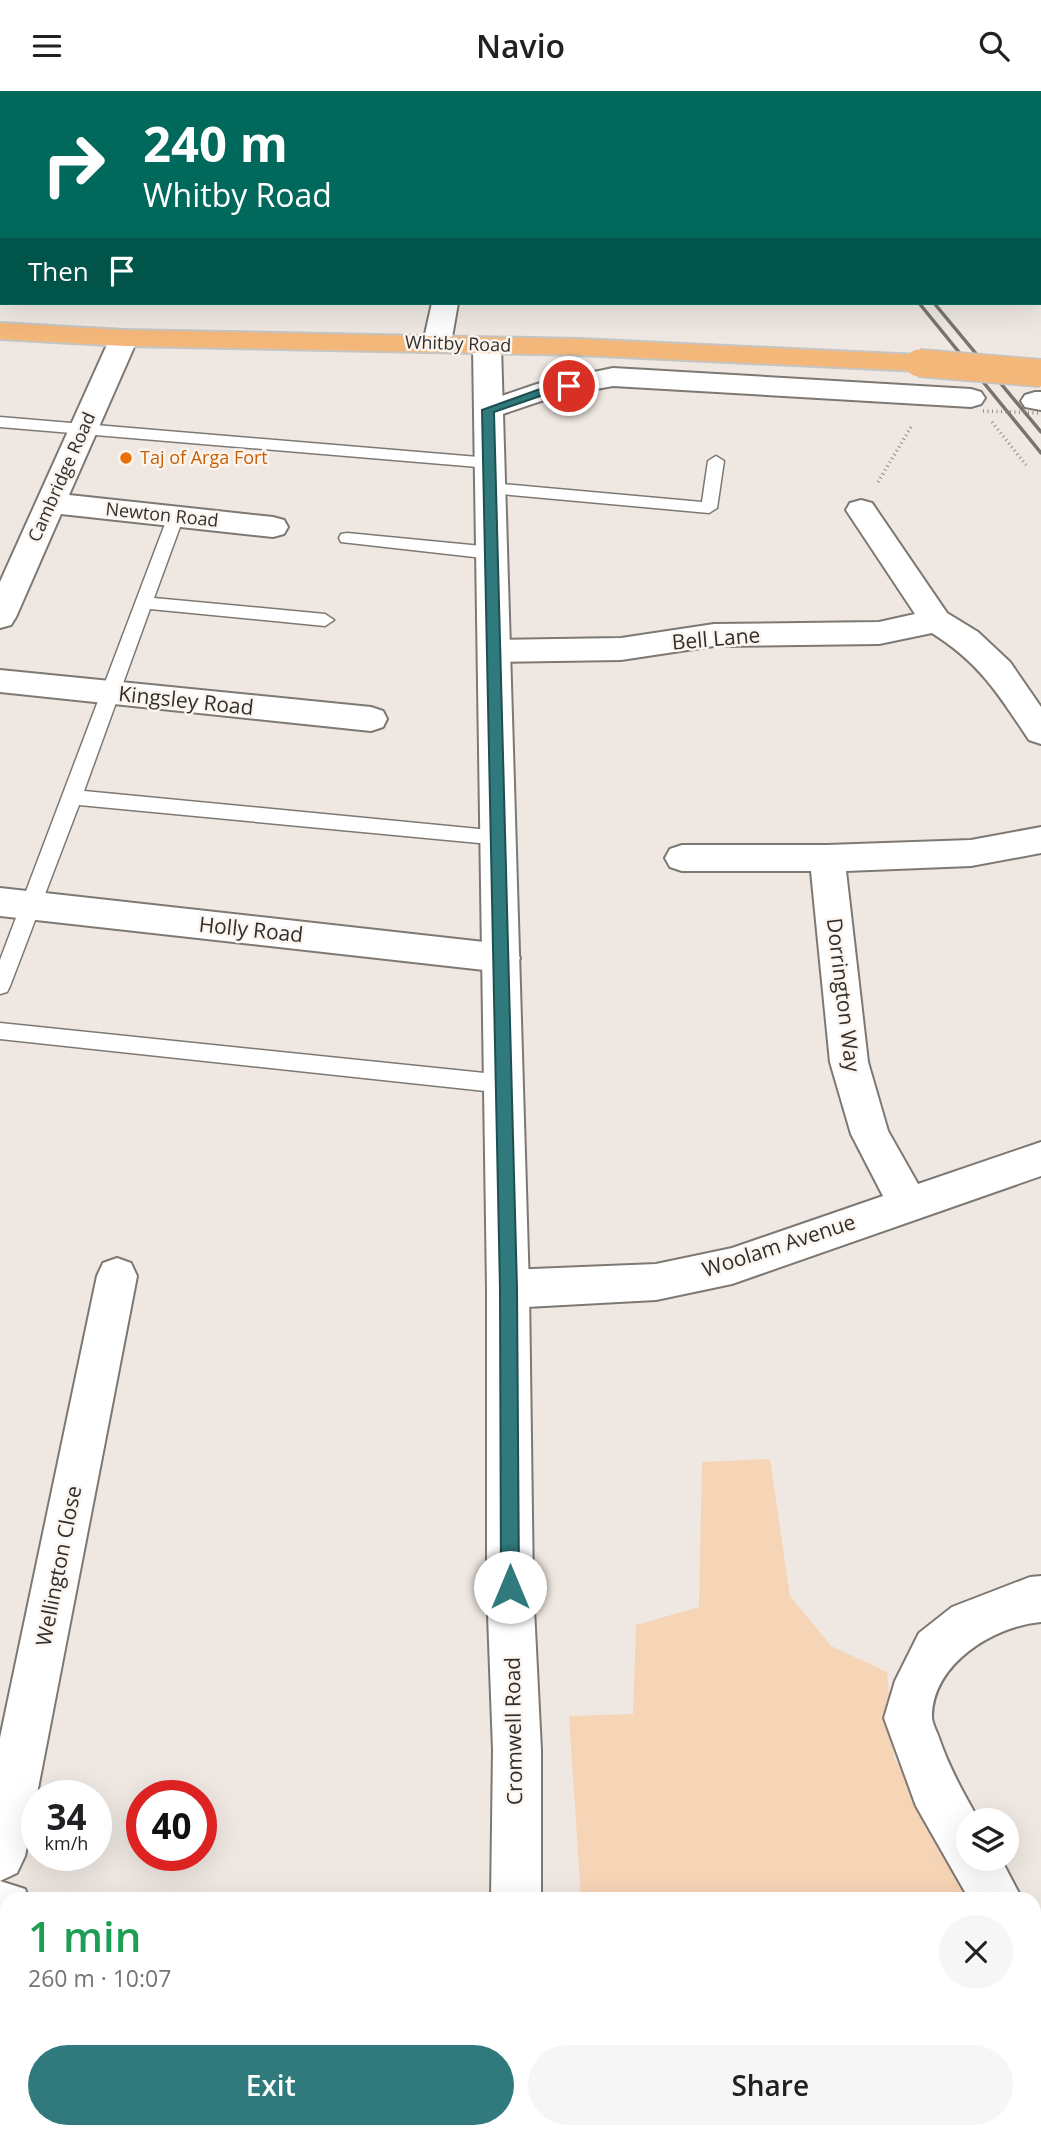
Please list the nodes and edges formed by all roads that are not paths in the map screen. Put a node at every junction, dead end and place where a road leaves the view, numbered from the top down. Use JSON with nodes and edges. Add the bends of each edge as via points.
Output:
{"nodes":[{"id":1,"x":445,"y":305,"type":"edge"},
{"id":2,"x":0,"y":331,"type":"edge"},
{"id":3,"x":124,"y":338,"type":"junction"},
{"id":4,"x":437,"y":343,"type":"junction"},
{"id":5,"x":487,"y":345,"type":"junction"},
{"id":6,"x":1041,"y":373,"type":"edge"},
{"id":7,"x":977,"y":404,"type":"road end"},
{"id":8,"x":488,"y":410,"type":"junction"},
{"id":9,"x":0,"y":422,"type":"edge"},
{"id":10,"x":84,"y":427,"type":"junction"},
{"id":11,"x":716,"y":461,"type":"dead end"},
{"id":12,"x":490,"y":475,"type":"junction"},
{"id":13,"x":51,"y":503,"type":"junction"},
{"id":14,"x":861,"y":510,"type":"road end"},
{"id":15,"x":176,"y":516,"type":"junction"},
{"id":16,"x":273,"y":527,"type":"dead end"},
{"id":17,"x":347,"y":538,"type":"dead end"},
{"id":18,"x":492,"y":553,"type":"junction"},
{"id":19,"x":144,"y":603,"type":"junction"},
{"id":20,"x":0,"y":617,"type":"edge"},
{"id":21,"x":325,"y":620,"type":"dead end"},
{"id":22,"x":936,"y":621,"type":"junction"},
{"id":23,"x":495,"y":651,"type":"junction"},
{"id":24,"x":0,"y":681,"type":"edge"},
{"id":25,"x":110,"y":693,"type":"junction"},
{"id":26,"x":371,"y":719,"type":"dead end"},
{"id":27,"x":1041,"y":732,"type":"edge"},
{"id":28,"x":73,"y":797,"type":"junction"},
{"id":29,"x":500,"y":838,"type":"junction"},
{"id":30,"x":1041,"y":840,"type":"edge"},
{"id":31,"x":682,"y":858,"type":"dead end"},
{"id":32,"x":827,"y":858,"type":"junction"},
{"id":33,"x":15,"y":904,"type":"edge"},
{"id":34,"x":502,"y":958,"type":"junction"},
{"id":35,"x":0,"y":986,"type":"edge"},
{"id":36,"x":0,"y":1031,"type":"edge"},
{"id":37,"x":504,"y":1084,"type":"junction"},
{"id":38,"x":1041,"y":1159,"type":"edge"},
{"id":39,"x":908,"y":1204,"type":"junction"},
{"id":40,"x":117,"y":1276,"type":"dead end"},
{"id":41,"x":508,"y":1289,"type":"junction"},
{"id":42,"x":1041,"y":1598,"type":"edge"},
{"id":43,"x":956,"y":1828,"type":"edge"},
{"id":44,"x":0,"y":1856,"type":"edge"},
{"id":45,"x":981,"y":1871,"type":"edge"},
{"id":46,"x":516,"y":1892,"type":"edge"},
{"id":47,"x":993,"y":1892,"type":"edge"}],
"edges":[{"from":1,"to":4,"type":"street"},
{"from":2,"to":3,"type":"main road","name":"Whitby Road"},
{"from":3,"to":4,"type":"main road","name":"Whitby Road"},
{"from":3,"to":10,"type":"street","name":"Cambridge Road"},
{"from":4,"to":5,"type":"main road","name":"Whitby Road"},
{"from":5,"to":6,"type":"main road","name":"Whitby Road","bridge":true,"via":[[919,363]]},
{"from":5,"to":8,"type":"street","name":"Cromwell Road"},
{"from":7,"to":8,"type":"street","via":[[926,395],[614,377],[547,390]]},
{"from":8,"to":12,"type":"street","name":"Cromwell Road"},
{"from":9,"to":10,"type":"lane"},
{"from":10,"to":12,"type":"lane"},
{"from":10,"to":13,"type":"street","name":"Cambridge Road"},
{"from":11,"to":12,"type":"lane","via":[[709,508]]},
{"from":12,"to":18,"type":"street","name":"Cromwell Road"},
{"from":13,"to":15,"type":"street","name":"Newton Road"},
{"from":13,"to":20,"type":"street","name":"Cambridge Road"},
{"from":14,"to":22,"type":"street"},
{"from":15,"to":16,"type":"street","name":"Newton Road"},
{"from":15,"to":19,"type":"lane"},
{"from":17,"to":18,"type":"lane"},
{"from":18,"to":23,"type":"street","name":"Cromwell Road"},
{"from":19,"to":21,"type":"lane"},
{"from":19,"to":25,"type":"lane"},
{"from":22,"to":23,"type":"street","name":"Bell Lane","via":[[879,633],[713,635],[621,649]]},
{"from":22,"to":27,"type":"street","via":[[967,640],[999,670]]},
{"from":23,"to":29,"type":"street","name":"Cromwell Road"},
{"from":24,"to":25,"type":"street","name":"Kingsley Road"},
{"from":25,"to":26,"type":"street","name":"Kingsley Road"},
{"from":25,"to":28,"type":"lane"},
{"from":28,"to":29,"type":"lane"},
{"from":28,"to":33,"type":"lane"},
{"from":29,"to":34,"type":"street","name":"Cromwell Road"},
{"from":30,"to":32,"type":"street","via":[[971,853]]},
{"from":31,"to":32,"type":"street"},
{"from":32,"to":39,"type":"street","name":"Dorrington Way","via":[[849,1062],[870,1134]]},
{"from":33,"to":34,"type":"street","name":"Holly Road"},
{"from":33,"to":35,"type":"lane"},
{"from":34,"to":37,"type":"street","name":"Cromwell Road"},
{"from":36,"to":37,"type":"lane"},
{"from":37,"to":41,"type":"street","name":"Cromwell Road"},
{"from":38,"to":39,"type":"street","name":"Woolam Avenue"},
{"from":39,"to":41,"type":"street","name":"Woolam Avenue","via":[[732,1266],[656,1282]]},
{"from":40,"to":44,"type":"street","name":"Wellington Close"},
{"from":41,"to":46,"type":"street","name":"Cromwell Road"},
{"from":42,"to":43,"type":"street","via":[[968,1623],[935,1649],[918,1681],[908,1718],[933,1789]]},
{"from":45,"to":47,"type":"street"}]}
